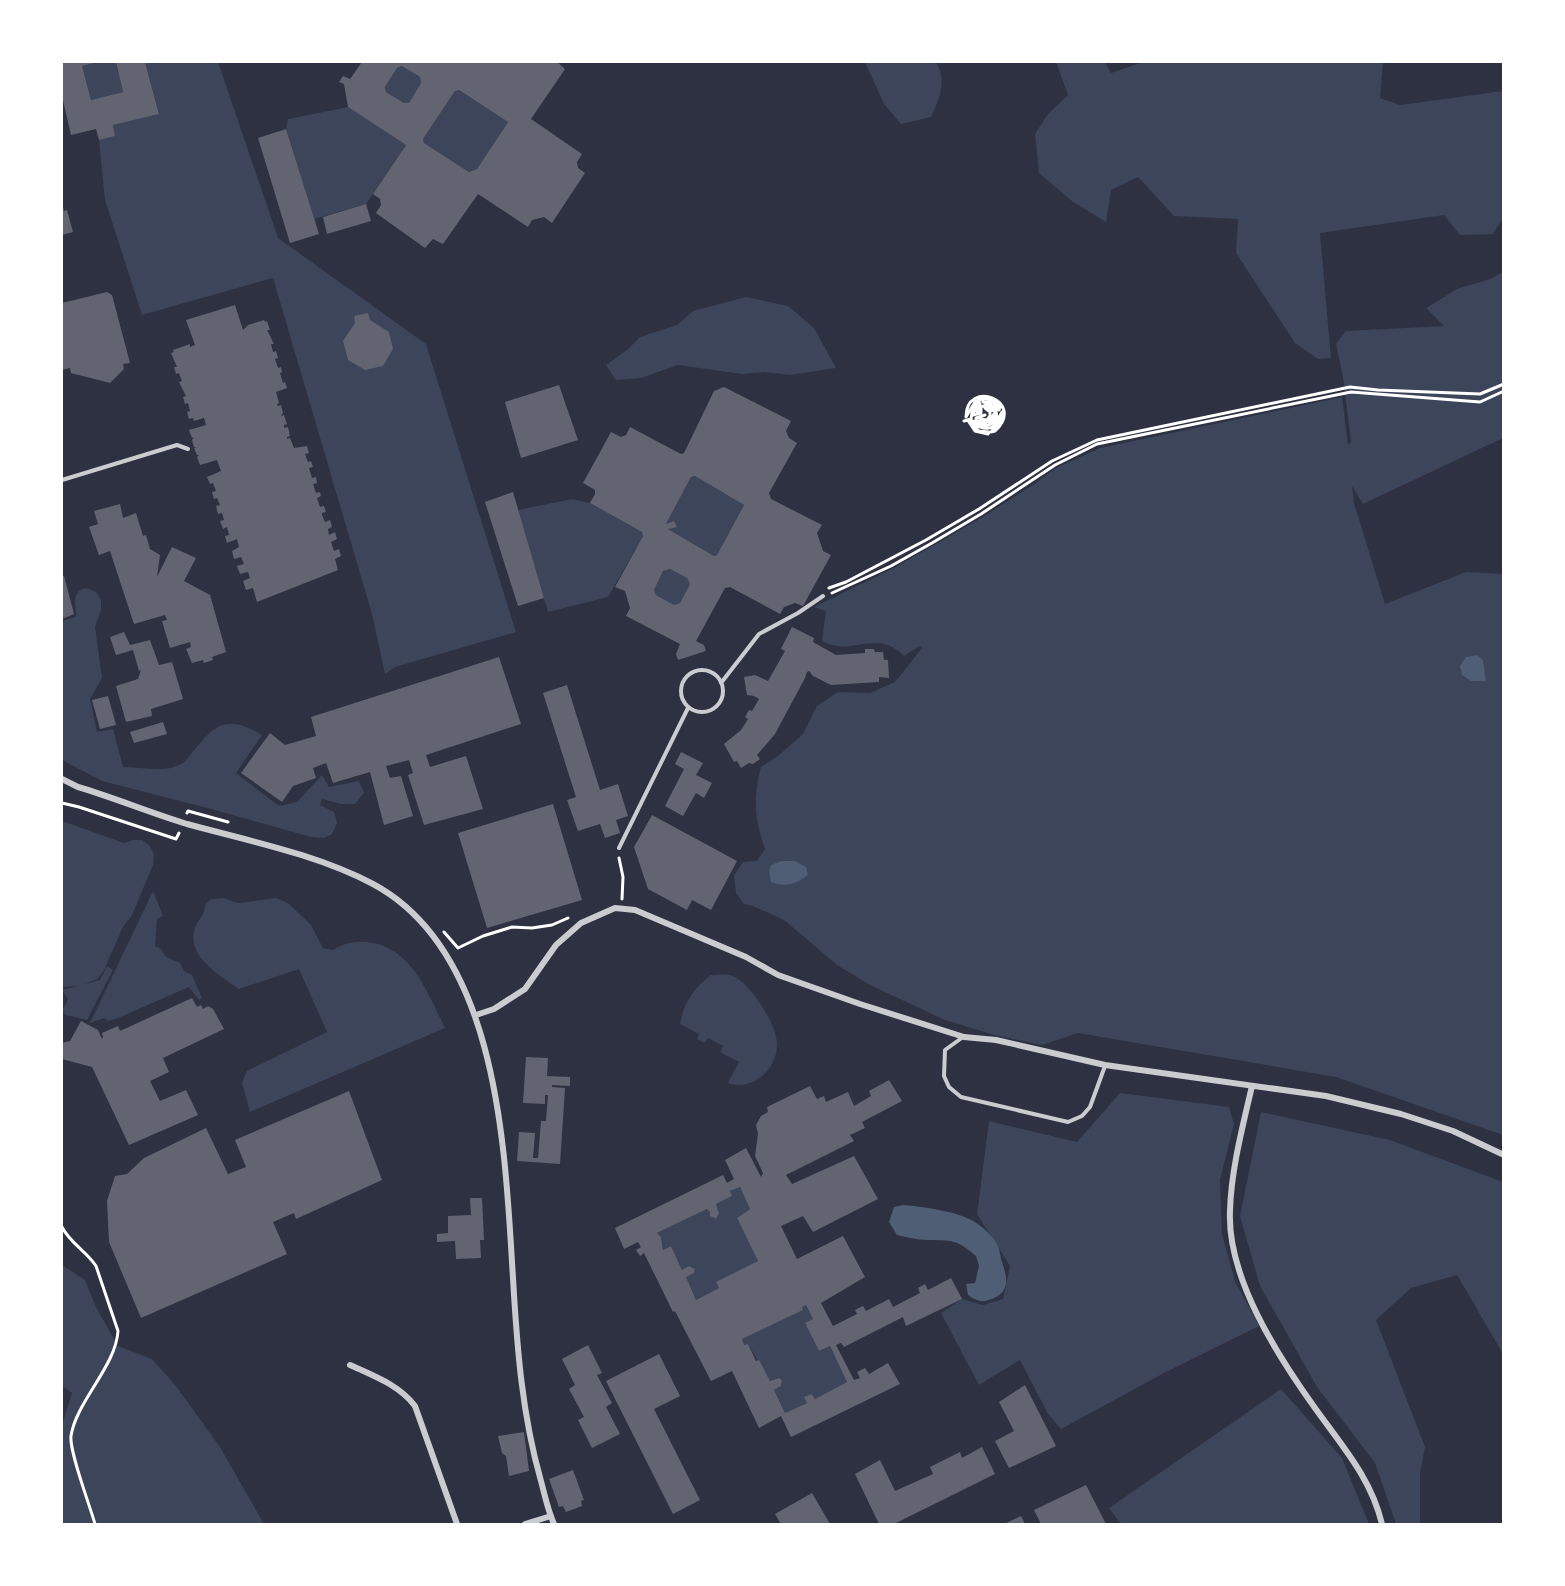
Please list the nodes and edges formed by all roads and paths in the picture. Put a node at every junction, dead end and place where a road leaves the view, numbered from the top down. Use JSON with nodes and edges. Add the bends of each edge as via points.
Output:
{"nodes":[{"id":1,"x":1503,"y":384,"type":"edge"},
{"id":2,"x":1503,"y":392,"type":"edge"},
{"id":3,"x":985,"y":415,"type":"dead end"},
{"id":4,"x":964,"y":421,"type":"dead end"},
{"id":5,"x":188,"y":449,"type":"dead end"},
{"id":6,"x":62,"y":480,"type":"edge"},
{"id":7,"x":828,"y":588,"type":"dead end"},
{"id":8,"x":823,"y":596,"type":"joint"},
{"id":9,"x":722,"y":683,"type":"junction"},
{"id":10,"x":688,"y":708,"type":"junction"},
{"id":11,"x":62,"y":778,"type":"edge"},
{"id":12,"x":62,"y":803,"type":"edge"},
{"id":13,"x":184,"y":823,"type":"junction"},
{"id":14,"x":619,"y":848,"type":"joint"},
{"id":15,"x":613,"y":901,"type":"dead end"},
{"id":16,"x":572,"y":917,"type":"dead end"},
{"id":17,"x":458,"y":948,"type":"dead end"},
{"id":18,"x":476,"y":1015,"type":"junction"},
{"id":19,"x":964,"y":1037,"type":"junction"},
{"id":20,"x":1105,"y":1065,"type":"junction"},
{"id":21,"x":1252,"y":1086,"type":"junction"},
{"id":22,"x":1503,"y":1155,"type":"edge"},
{"id":23,"x":62,"y":1227,"type":"edge"},
{"id":24,"x":350,"y":1365,"type":"dead end"},
{"id":25,"x":551,"y":1516,"type":"junction"},
{"id":26,"x":95,"y":1524,"type":"edge"},
{"id":27,"x":458,"y":1524,"type":"edge"},
{"id":28,"x":525,"y":1524,"type":"edge"},
{"id":29,"x":554,"y":1524,"type":"edge"},
{"id":30,"x":1382,"y":1524,"type":"edge"}],
"edges":[{"from":1,"to":7,"type":"path","via":[[1480,394],[1350,387],[1097,440],[1052,461],[926,540]]},
{"from":2,"to":8,"type":"path","via":[[1480,402],[1351,392],[1097,444],[1055,465],[932,543]]},
{"from":3,"to":4,"type":"path","via":[[976,420],[986,427],[969,422],[975,431],[988,434],[972,424],[985,429],[993,427],[1002,412],[1001,420],[991,432],[995,431],[1003,422],[1003,406],[982,396],[968,406],[966,417],[975,402],[988,399],[1000,407],[999,410],[993,403],[983,402],[994,406],[996,420],[989,425],[994,414],[987,423],[980,420],[989,419],[990,412],[985,408],[994,411],[987,405],[980,407],[976,411],[981,408],[981,413],[973,415],[979,402],[973,407],[971,419]]},
{"from":5,"to":6,"type":"lane","via":[[177,445]]},
{"from":8,"to":9,"type":"lane","via":[[759,634]]},
{"from":9,"to":10,"type":"lane","via":[[723,694],[713,709],[701,712]]},
{"from":9,"to":10,"type":"lane","via":[[706,670],[688,675],[680,692]]},
{"from":10,"to":14,"type":"lane"},
{"from":11,"to":13,"type":"street"},
{"from":12,"to":13,"type":"path","via":[[176,839]]},
{"from":13,"to":18,"type":"street","via":[[286,850],[374,885],[417,916],[445,954]]},
{"from":14,"to":15,"type":"path","via":[[622,899]]},
{"from":16,"to":17,"type":"path","via":[[552,925],[512,927]]},
{"from":18,"to":19,"type":"street","via":[[494,1009],[525,989],[556,945],[581,923],[615,908],[635,910],[813,988]]},
{"from":18,"to":25,"type":"street","via":[[506,1167],[522,1390],[532,1450]]},
{"from":19,"to":20,"type":"street","via":[[996,1040]]},
{"from":19,"to":20,"type":"lane","via":[[945,1050],[944,1076],[949,1087],[961,1097],[1044,1118],[1068,1122],[1082,1116],[1090,1107]]},
{"from":20,"to":21,"type":"street"},
{"from":21,"to":22,"type":"street","via":[[1326,1096],[1401,1114],[1453,1131]]},
{"from":21,"to":30,"type":"street","via":[[1230,1209],[1232,1239],[1243,1283],[1289,1370],[1360,1468]]},
{"from":23,"to":26,"type":"path","via":[[96,1266],[118,1331],[71,1437]]},
{"from":24,"to":27,"type":"street","via":[[396,1387],[415,1406]]},
{"from":25,"to":28,"type":"street"},
{"from":25,"to":29,"type":"street"}]}
